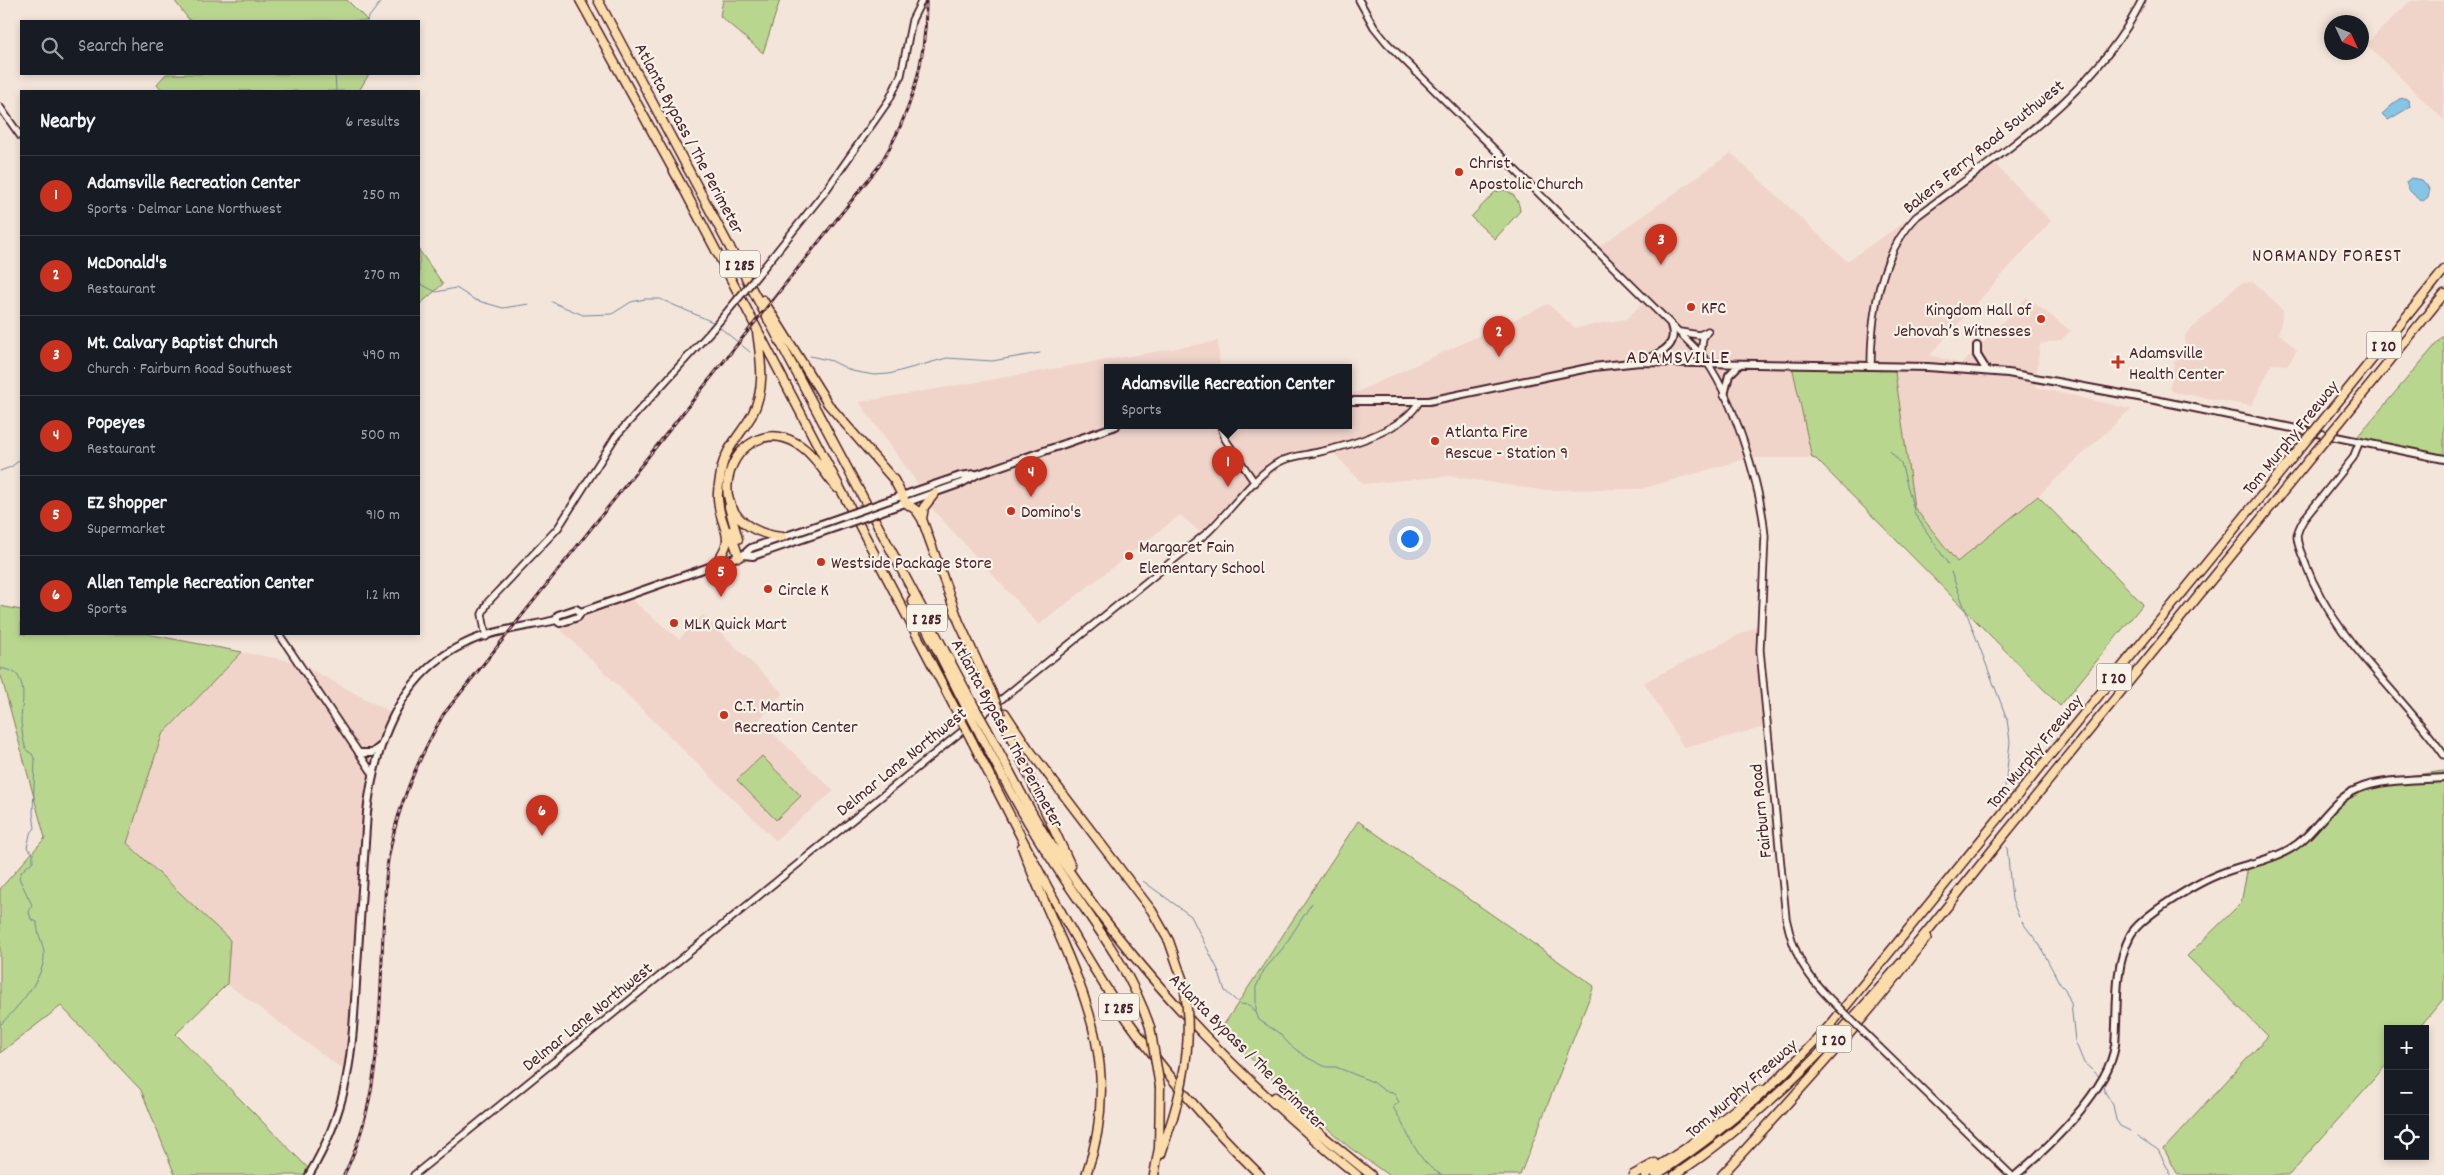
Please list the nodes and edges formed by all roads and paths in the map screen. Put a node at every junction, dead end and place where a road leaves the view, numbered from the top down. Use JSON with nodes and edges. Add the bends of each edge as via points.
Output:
{"nodes":[{"id":1,"x":580,"y":0,"type":"edge"},
{"id":2,"x":598,"y":0,"type":"edge"},
{"id":3,"x":922,"y":0,"type":"edge"},
{"id":4,"x":1359,"y":0,"type":"edge"},
{"id":5,"x":2142,"y":0,"type":"edge"},
{"id":6,"x":0,"y":107,"type":"edge"},
{"id":7,"x":20,"y":136,"type":"edge"},
{"id":8,"x":742,"y":268,"type":"junction"},
{"id":9,"x":2444,"y":270,"type":"edge"},
{"id":10,"x":2444,"y":294,"type":"edge"},
{"id":11,"x":1671,"y":325,"type":"junction"},
{"id":12,"x":757,"y":328,"type":"junction"},
{"id":13,"x":1678,"y":331,"type":"junction"},
{"id":14,"x":1977,"y":346,"type":"dead end"},
{"id":15,"x":1701,"y":354,"type":"junction"},
{"id":16,"x":1640,"y":362,"type":"junction"},
{"id":17,"x":1710,"y":365,"type":"junction"},
{"id":18,"x":1739,"y":365,"type":"junction"},
{"id":19,"x":1871,"y":366,"type":"junction"},
{"id":20,"x":1987,"y":371,"type":"junction"},
{"id":21,"x":1724,"y":396,"type":"junction"},
{"id":22,"x":1352,"y":401,"type":"edge"},
{"id":23,"x":1419,"y":402,"type":"junction"},
{"id":24,"x":1107,"y":429,"type":"edge"},
{"id":25,"x":1222,"y":429,"type":"edge"},
{"id":26,"x":2359,"y":443,"type":"junction"},
{"id":27,"x":2444,"y":459,"type":"edge"},
{"id":28,"x":978,"y":474,"type":"junction"},
{"id":29,"x":720,"y":481,"type":"junction"},
{"id":30,"x":1255,"y":483,"type":"junction"},
{"id":31,"x":935,"y":493,"type":"junction"},
{"id":32,"x":844,"y":496,"type":"junction"},
{"id":33,"x":904,"y":499,"type":"junction"},
{"id":34,"x":729,"y":505,"type":"junction"},
{"id":35,"x":922,"y":519,"type":"junction"},
{"id":36,"x":835,"y":523,"type":"junction"},
{"id":37,"x":782,"y":537,"type":"junction"},
{"id":38,"x":741,"y":556,"type":"junction"},
{"id":39,"x":713,"y":566,"type":"junction"},
{"id":40,"x":280,"y":635,"type":"edge"},
{"id":41,"x":486,"y":637,"type":"junction"},
{"id":42,"x":971,"y":708,"type":"junction"},
{"id":43,"x":1003,"y":715,"type":"junction"},
{"id":44,"x":381,"y":746,"type":"junction"},
{"id":45,"x":359,"y":753,"type":"junction"},
{"id":46,"x":2444,"y":755,"type":"edge"},
{"id":47,"x":372,"y":774,"type":"junction"},
{"id":48,"x":2444,"y":778,"type":"edge"},
{"id":49,"x":1011,"y":817,"type":"junction"},
{"id":50,"x":1970,"y":879,"type":"junction"},
{"id":51,"x":1086,"y":895,"type":"junction"},
{"id":52,"x":1811,"y":1046,"type":"junction"},
{"id":53,"x":1231,"y":1061,"type":"junction"},
{"id":54,"x":1714,"y":1126,"type":"junction"},
{"id":55,"x":309,"y":1175,"type":"edge"},
{"id":56,"x":414,"y":1175,"type":"edge"},
{"id":57,"x":1086,"y":1175,"type":"edge"},
{"id":58,"x":1154,"y":1175,"type":"edge"},
{"id":59,"x":1260,"y":1175,"type":"edge"},
{"id":60,"x":1357,"y":1175,"type":"edge"},
{"id":61,"x":1371,"y":1175,"type":"edge"},
{"id":62,"x":1633,"y":1175,"type":"edge"},
{"id":63,"x":1645,"y":1175,"type":"edge"},
{"id":64,"x":1656,"y":1175,"type":"edge"},
{"id":65,"x":1676,"y":1175,"type":"edge"},
{"id":66,"x":1722,"y":1175,"type":"edge"},
{"id":67,"x":2011,"y":1175,"type":"edge"},
{"id":68,"x":2016,"y":1175,"type":"edge"}],
"edges":[{"from":1,"to":12,"type":"highway","name":"Atlanta Bypass / The Perimeter","number":"I 285"},
{"from":2,"to":8,"type":"highway","name":"Atlanta Bypass / The Perimeter","number":"I 285"},
{"from":3,"to":41,"type":"street","bridge":true,"via":[[912,20],[901,74],[889,100],[828,189],[712,330],[616,436],[558,528],[488,602],[482,614]]},
{"from":4,"to":11,"type":"street","name":"Fairburn Road","via":[[1374,27],[1394,50]]},
{"from":5,"to":19,"type":"street","name":"Bakers Ferry Road Southwest","via":[[2118,42],[2072,93],[2022,136],[1916,217],[1896,242],[1874,316]]},
{"from":6,"to":7,"type":"street"},
{"from":8,"to":33,"type":"highway","via":[[828,404],[894,480]]},
{"from":8,"to":42,"type":"highway","name":"Atlanta Bypass / The Perimeter","number":"I 285"},
{"from":9,"to":52,"type":"highway","name":"Tom Murphy Freeway","number":"I 20","bridge":true,"via":[[1863,988]]},
{"from":10,"to":50,"type":"highway","name":"Tom Murphy Freeway","number":"I 20","bridge":true},
{"from":11,"to":13,"type":"street","name":"Fairburn Road"},
{"from":11,"to":16,"type":"main road","via":[[1674,335],[1670,345]]},
{"from":12,"to":29,"type":"highway","via":[[762,372],[759,395],[751,416],[726,454]]},
{"from":12,"to":32,"type":"highway","name":"Atlanta Bypass / The Perimeter","number":"I 285"},
{"from":13,"to":15,"type":"street","name":"Fairburn Road"},
{"from":13,"to":15,"type":"street","via":[[1699,335],[1708,331],[1703,338]]},
{"from":14,"to":20,"type":"main road","via":[[1979,359]]},
{"from":15,"to":17,"type":"street","name":"Fairburn Road"},
{"from":16,"to":17,"type":"main road"},
{"from":16,"to":23,"type":"main road","via":[[1593,367]]},
{"from":17,"to":18,"type":"main road"},
{"from":17,"to":21,"type":"street","name":"Fairburn Road"},
{"from":18,"to":19,"type":"main road"},
{"from":18,"to":21,"type":"main road","via":[[1729,376]]},
{"from":19,"to":20,"type":"main road"},
{"from":20,"to":26,"type":"main road","via":[[2047,379]]},
{"from":21,"to":67,"type":"street","name":"Fairburn Road","bridge":true,"via":[[1743,442],[1764,521],[1761,665],[1791,941],[1813,981]]},
{"from":22,"to":23,"type":"main road"},
{"from":23,"to":30,"type":"street","name":"Delmar Lane Northwest","via":[[1408,416],[1381,432],[1355,443],[1280,461]]},
{"from":24,"to":28,"type":"main road"},
{"from":25,"to":30,"type":"street"},
{"from":26,"to":27,"type":"main road"},
{"from":26,"to":46,"type":"street","via":[[2353,458],[2299,527],[2298,544],[2322,603],[2356,650],[2418,720]]},
{"from":28,"to":31,"type":"main road"},
{"from":28,"to":33,"type":"main road","via":[[960,476]]},
{"from":29,"to":38,"type":"highway","via":[[725,514]]},
{"from":29,"to":39,"type":"highway","via":[[718,498],[728,541],[723,555]]},
{"from":30,"to":56,"type":"street","name":"Delmar Lane Northwest","via":[[1208,532]]},
{"from":31,"to":33,"type":"main road"},
{"from":31,"to":35,"type":"highway","via":[[924,507]]},
{"from":32,"to":34,"type":"highway","via":[[803,448],[791,440],[775,438],[753,443],[735,458],[727,478]]},
{"from":32,"to":49,"type":"highway","name":"Atlanta Bypass / The Perimeter","number":"I 285","bridge":true},
{"from":33,"to":35,"type":"highway"},
{"from":33,"to":36,"type":"main road","bridge":true},
{"from":34,"to":37,"type":"highway","via":[[751,528]]},
{"from":34,"to":38,"type":"highway"},
{"from":35,"to":43,"type":"highway","bridge":true,"via":[[959,622]]},
{"from":36,"to":37,"type":"main road"},
{"from":36,"to":38,"type":"main road","via":[[753,556]]},
{"from":37,"to":38,"type":"main road","via":[[751,548]]},
{"from":38,"to":39,"type":"main road"},
{"from":39,"to":41,"type":"main road","via":[[581,612],[570,620],[560,623],[556,620]]},
{"from":40,"to":45,"type":"street"},
{"from":41,"to":44,"type":"main road","via":[[447,653],[417,679],[394,713]]},
{"from":42,"to":51,"type":"highway","name":"Atlanta Bypass / The Perimeter","number":"I 285","bridge":true,"via":[[987,728],[1045,834]]},
{"from":42,"to":58,"type":"highway","bridge":true,"via":[[980,734],[1033,830],[1118,956],[1138,994],[1150,1027],[1160,1087],[1159,1148]]},
{"from":43,"to":51,"type":"highway","via":[[1045,814]]},
{"from":43,"to":58,"type":"highway","bridge":true,"via":[[1152,911],[1169,941],[1184,984],[1189,1015],[1188,1055]]},
{"from":44,"to":45,"type":"main road","via":[[372,752]]},
{"from":44,"to":47,"type":"main road"},
{"from":45,"to":47,"type":"street"},
{"from":47,"to":55,"type":"main road","via":[[349,1073],[335,1123]]},
{"from":48,"to":68,"type":"main road","via":[[2357,789],[2290,850],[2203,882],[2139,924],[2127,942],[2120,967],[2114,1046],[2108,1069],[2051,1144]]},
{"from":49,"to":57,"type":"highway","via":[[1084,997],[1097,1040],[1102,1102],[1097,1137]]},
{"from":49,"to":59,"type":"highway","name":"Atlanta Bypass / The Perimeter","number":"I 285","via":[[1071,929],[1129,1021],[1195,1107]]},
{"from":50,"to":65,"type":"highway","name":"Tom Murphy Freeway","number":"I 20","via":[[1815,1060],[1748,1121]]},
{"from":50,"to":66,"type":"highway","via":[[1862,1020]]},
{"from":51,"to":53,"type":"highway","name":"Atlanta Bypass / The Perimeter","number":"I 285","via":[[1138,961]]},
{"from":52,"to":54,"type":"highway"},
{"from":52,"to":64,"type":"highway","name":"Tom Murphy Freeway","number":"I 20","via":[[1738,1116]]},
{"from":53,"to":60,"type":"highway","name":"Atlanta Bypass / The Perimeter","number":"I 285","via":[[1290,1118]]},
{"from":53,"to":61,"type":"highway"},
{"from":54,"to":62,"type":"highway"},
{"from":54,"to":63,"type":"highway"}]}
